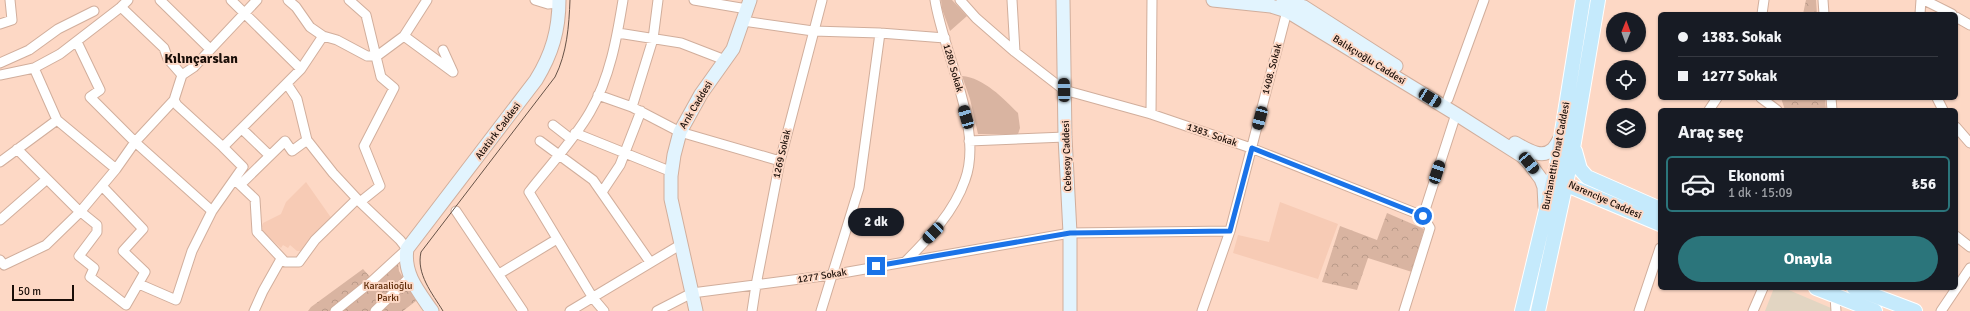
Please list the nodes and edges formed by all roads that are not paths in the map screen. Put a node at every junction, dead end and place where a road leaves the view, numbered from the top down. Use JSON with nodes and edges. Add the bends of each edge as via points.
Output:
{"nodes":[{"id":1,"x":10,"y":0,"type":"edge"},
{"id":2,"x":128,"y":0,"type":"edge"},
{"id":3,"x":160,"y":0,"type":"edge"},
{"id":4,"x":231,"y":0,"type":"edge"},
{"id":5,"x":257,"y":0,"type":"edge"},
{"id":6,"x":288,"y":0,"type":"edge"},
{"id":7,"x":349,"y":0,"type":"edge"},
{"id":8,"x":535,"y":0,"type":"edge"},
{"id":9,"x":623,"y":0,"type":"edge"},
{"id":10,"x":658,"y":0,"type":"edge"},
{"id":11,"x":694,"y":0,"type":"edge"},
{"id":12,"x":822,"y":0,"type":"edge"},
{"id":13,"x":935,"y":0,"type":"edge"},
{"id":14,"x":960,"y":0,"type":"edge"},
{"id":15,"x":1012,"y":0,"type":"edge"},
{"id":16,"x":1063,"y":0,"type":"edge"},
{"id":17,"x":1152,"y":0,"type":"edge"},
{"id":18,"x":1213,"y":0,"type":"edge"},
{"id":19,"x":1484,"y":0,"type":"edge"},
{"id":20,"x":1583,"y":0,"type":"edge"},
{"id":21,"x":1598,"y":0,"type":"edge"},
{"id":22,"x":1764,"y":0,"type":"edge"},
{"id":23,"x":1823,"y":0,"type":"edge"},
{"id":24,"x":1923,"y":0,"type":"edge"},
{"id":25,"x":559,"y":1,"type":"edge"},
{"id":26,"x":424,"y":2,"type":"edge"},
{"id":27,"x":1288,"y":3,"type":"edge"},
{"id":28,"x":121,"y":7,"type":"junction"},
{"id":29,"x":747,"y":10,"type":"edge"},
{"id":30,"x":94,"y":11,"type":"dead end"},
{"id":31,"x":1762,"y":12,"type":"edge"},
{"id":32,"x":1824,"y":12,"type":"edge"},
{"id":33,"x":1920,"y":12,"type":"edge"},
{"id":34,"x":1948,"y":12,"type":"edge"},
{"id":35,"x":244,"y":13,"type":"junction"},
{"id":36,"x":1958,"y":17,"type":"edge"},
{"id":37,"x":0,"y":24,"type":"edge"},
{"id":38,"x":1970,"y":25,"type":"edge"},
{"id":39,"x":813,"y":31,"type":"junction"},
{"id":40,"x":618,"y":33,"type":"junction"},
{"id":41,"x":880,"y":33,"type":"junction"},
{"id":42,"x":323,"y":36,"type":"junction"},
{"id":43,"x":404,"y":36,"type":"junction"},
{"id":44,"x":945,"y":38,"type":"junction"},
{"id":45,"x":653,"y":39,"type":"junction"},
{"id":46,"x":77,"y":42,"type":"junction"},
{"id":47,"x":210,"y":49,"type":"junction"},
{"id":48,"x":443,"y":50,"type":"dead end"},
{"id":49,"x":1015,"y":52,"type":"junction"},
{"id":50,"x":377,"y":56,"type":"junction"},
{"id":51,"x":725,"y":60,"type":"junction"},
{"id":52,"x":0,"y":63,"type":"edge"},
{"id":53,"x":34,"y":68,"type":"junction"},
{"id":54,"x":301,"y":69,"type":"junction"},
{"id":55,"x":182,"y":75,"type":"junction"},
{"id":56,"x":0,"y":76,"type":"edge"},
{"id":57,"x":288,"y":84,"type":"junction"},
{"id":58,"x":1064,"y":90,"type":"junction"},
{"id":59,"x":598,"y":95,"type":"junction"},
{"id":60,"x":1448,"y":99,"type":"junction"},
{"id":61,"x":174,"y":100,"type":"junction"},
{"id":62,"x":1764,"y":100,"type":"edge"},
{"id":63,"x":632,"y":107,"type":"junction"},
{"id":64,"x":1774,"y":108,"type":"edge"},
{"id":65,"x":641,"y":111,"type":"junction"},
{"id":66,"x":1151,"y":114,"type":"junction"},
{"id":67,"x":1456,"y":114,"type":"junction"},
{"id":68,"x":57,"y":120,"type":"junction"},
{"id":69,"x":553,"y":125,"type":"dead end"},
{"id":70,"x":242,"y":129,"type":"junction"},
{"id":71,"x":1958,"y":129,"type":"edge"},
{"id":72,"x":680,"y":132,"type":"junction"},
{"id":73,"x":1562,"y":135,"type":"junction"},
{"id":74,"x":573,"y":136,"type":"junction"},
{"id":75,"x":1065,"y":137,"type":"junction"},
{"id":76,"x":307,"y":140,"type":"junction"},
{"id":77,"x":540,"y":141,"type":"dead end"},
{"id":78,"x":969,"y":141,"type":"junction"},
{"id":79,"x":135,"y":142,"type":"junction"},
{"id":80,"x":1970,"y":143,"type":"edge"},
{"id":81,"x":224,"y":147,"type":"junction"},
{"id":82,"x":1574,"y":147,"type":"junction"},
{"id":83,"x":1252,"y":148,"type":"junction"},
{"id":84,"x":17,"y":149,"type":"junction"},
{"id":85,"x":625,"y":153,"type":"junction"},
{"id":86,"x":558,"y":154,"type":"junction"},
{"id":87,"x":1537,"y":154,"type":"junction"},
{"id":88,"x":270,"y":155,"type":"junction"},
{"id":89,"x":780,"y":161,"type":"junction"},
{"id":90,"x":0,"y":162,"type":"edge"},
{"id":91,"x":1556,"y":169,"type":"junction"},
{"id":92,"x":116,"y":170,"type":"junction"},
{"id":93,"x":672,"y":172,"type":"junction"},
{"id":94,"x":47,"y":179,"type":"junction"},
{"id":95,"x":238,"y":182,"type":"junction"},
{"id":96,"x":1566,"y":185,"type":"junction"},
{"id":97,"x":102,"y":186,"type":"junction"},
{"id":98,"x":602,"y":192,"type":"junction"},
{"id":99,"x":358,"y":200,"type":"junction"},
{"id":100,"x":1658,"y":208,"type":"edge"},
{"id":101,"x":212,"y":211,"type":"junction"},
{"id":102,"x":456,"y":211,"type":"dead end"},
{"id":103,"x":1546,"y":211,"type":"junction"},
{"id":104,"x":80,"y":212,"type":"junction"},
{"id":105,"x":1423,"y":216,"type":"junction"},
{"id":106,"x":0,"y":220,"type":"edge"},
{"id":107,"x":1658,"y":223,"type":"edge"},
{"id":108,"x":1230,"y":231,"type":"junction"},
{"id":109,"x":1070,"y":233,"type":"junction"},
{"id":110,"x":1958,"y":238,"type":"edge"},
{"id":111,"x":557,"y":239,"type":"junction"},
{"id":112,"x":680,"y":245,"type":"junction"},
{"id":113,"x":1970,"y":247,"type":"edge"},
{"id":114,"x":407,"y":249,"type":"junction"},
{"id":115,"x":1658,"y":254,"type":"edge"},
{"id":116,"x":281,"y":259,"type":"junction"},
{"id":117,"x":906,"y":261,"type":"junction"},
{"id":118,"x":650,"y":262,"type":"junction"},
{"id":119,"x":2,"y":263,"type":"edge"},
{"id":120,"x":1970,"y":268,"type":"edge"},
{"id":121,"x":499,"y":274,"type":"junction"},
{"id":122,"x":831,"y":275,"type":"junction"},
{"id":123,"x":410,"y":277,"type":"junction"},
{"id":124,"x":139,"y":284,"type":"junction"},
{"id":125,"x":756,"y":285,"type":"junction"},
{"id":126,"x":1958,"y":286,"type":"edge"},
{"id":127,"x":1762,"y":290,"type":"edge"},
{"id":128,"x":1821,"y":290,"type":"edge"},
{"id":129,"x":1859,"y":290,"type":"edge"},
{"id":130,"x":1955,"y":290,"type":"edge"},
{"id":131,"x":692,"y":293,"type":"junction"},
{"id":132,"x":1835,"y":296,"type":"junction"},
{"id":133,"x":593,"y":298,"type":"junction"},
{"id":134,"x":254,"y":311,"type":"edge"},
{"id":135,"x":335,"y":311,"type":"edge"},
{"id":136,"x":375,"y":311,"type":"edge"},
{"id":137,"x":432,"y":311,"type":"edge"},
{"id":138,"x":523,"y":311,"type":"edge"},
{"id":139,"x":570,"y":311,"type":"edge"},
{"id":140,"x":604,"y":311,"type":"edge"},
{"id":141,"x":657,"y":311,"type":"edge"},
{"id":142,"x":696,"y":311,"type":"edge"},
{"id":143,"x":752,"y":311,"type":"edge"},
{"id":144,"x":821,"y":311,"type":"edge"},
{"id":145,"x":1070,"y":311,"type":"edge"},
{"id":146,"x":1202,"y":311,"type":"edge"},
{"id":147,"x":1404,"y":311,"type":"edge"},
{"id":148,"x":1522,"y":311,"type":"edge"},
{"id":149,"x":1538,"y":311,"type":"edge"},
{"id":150,"x":1638,"y":311,"type":"edge"},
{"id":151,"x":1753,"y":311,"type":"edge"},
{"id":152,"x":1836,"y":311,"type":"edge"},
{"id":153,"x":1875,"y":311,"type":"edge"},
{"id":154,"x":1915,"y":311,"type":"edge"},
{"id":155,"x":1941,"y":311,"type":"edge"}],
"edges":[{"from":1,"to":37,"type":"street","via":[[12,20]]},
{"from":2,"to":28,"type":"street"},
{"from":3,"to":47,"type":"street"},
{"from":4,"to":35,"type":"street"},
{"from":5,"to":35,"type":"street"},
{"from":6,"to":42,"type":"street","via":[[310,27]]},
{"from":7,"to":50,"type":"street","via":[[366,15]]},
{"from":8,"to":25,"type":"street","via":[[548,4]]},
{"from":9,"to":40,"type":"street"},
{"from":10,"to":45,"type":"street"},
{"from":11,"to":29,"type":"street"},
{"from":12,"to":39,"type":"street","name":"1269 Sokak"},
{"from":13,"to":44,"type":"street","name":"1280 Sokak"},
{"from":14,"to":49,"type":"street","via":[[976,18]]},
{"from":15,"to":49,"type":"street"},
{"from":16,"to":58,"type":"street","name":"Cebesoy Caddesi"},
{"from":17,"to":66,"type":"street"},
{"from":18,"to":27,"type":"street","name":"Balıkçıoğlu Caddesi","via":[[1271,6]]},
{"from":19,"to":60,"type":"street"},
{"from":20,"to":73,"type":"main road","name":"Burhanettin Onat Caddesi"},
{"from":21,"to":82,"type":"main road","name":"Burhanettin Onat Caddesi"},
{"from":22,"to":31,"type":"street"},
{"from":23,"to":32,"type":"street"},
{"from":24,"to":33,"type":"street"},
{"from":24,"to":34,"type":"street"},
{"from":25,"to":114,"type":"street","name":"Atatürk Caddesi","via":[[555,41],[536,80]]},
{"from":26,"to":43,"type":"street"},
{"from":27,"to":60,"type":"street","name":"Balıkçıoğlu Caddesi","via":[[1304,7]]},
{"from":27,"to":67,"type":"street","name":"Balıkçıoğlu Caddesi"},
{"from":27,"to":83,"type":"street","name":"1408. Sokak"},
{"from":28,"to":46,"type":"street"},
{"from":28,"to":55,"type":"street","via":[[164,48],[168,59]]},
{"from":29,"to":39,"type":"street"},
{"from":29,"to":51,"type":"street","name":"Arık Caddesi","via":[[733,49]]},
{"from":30,"to":52,"type":"street","via":[[58,28],[29,50]]},
{"from":35,"to":47,"type":"street"},
{"from":35,"to":54,"type":"street"},
{"from":36,"to":38,"type":"street"},
{"from":39,"to":41,"type":"street"},
{"from":39,"to":89,"type":"street","name":"1269 Sokak"},
{"from":40,"to":45,"type":"street"},
{"from":40,"to":59,"type":"street"},
{"from":41,"to":44,"type":"street"},
{"from":41,"to":122,"type":"street","via":[[859,188]]},
{"from":42,"to":50,"type":"street","via":[[337,40],[367,56]]},
{"from":42,"to":54,"type":"street"},
{"from":43,"to":48,"type":"street","via":[[453,72]]},
{"from":43,"to":50,"type":"street"},
{"from":44,"to":78,"type":"street","name":"1280 Sokak","via":[[966,117]]},
{"from":45,"to":51,"type":"street","via":[[682,43]]},
{"from":45,"to":63,"type":"street"},
{"from":46,"to":53,"type":"street"},
{"from":46,"to":79,"type":"street","via":[[100,90],[90,97]]},
{"from":47,"to":55,"type":"street","via":[[194,67]]},
{"from":49,"to":58,"type":"street"},
{"from":50,"to":99,"type":"street","via":[[381,77],[394,88],[364,146],[380,186]]},
{"from":51,"to":72,"type":"street","name":"Arık Caddesi","via":[[701,94]]},
{"from":53,"to":56,"type":"street"},
{"from":53,"to":68,"type":"street"},
{"from":54,"to":57,"type":"street"},
{"from":55,"to":61,"type":"street"},
{"from":57,"to":70,"type":"street"},
{"from":57,"to":76,"type":"street","via":[[297,99]]},
{"from":58,"to":66,"type":"street","name":"1383. Sokak"},
{"from":58,"to":75,"type":"street","name":"Cebesoy Caddesi"},
{"from":59,"to":63,"type":"street"},
{"from":59,"to":74,"type":"street"},
{"from":60,"to":87,"type":"street","name":"Balıkçıoğlu Caddesi","via":[[1517,144]]},
{"from":61,"to":79,"type":"street"},
{"from":61,"to":81,"type":"street"},
{"from":62,"to":64,"type":"street"},
{"from":63,"to":65,"type":"street"},
{"from":65,"to":72,"type":"street"},
{"from":65,"to":85,"type":"street"},
{"from":66,"to":83,"type":"street","name":"1383. Sokak"},
{"from":67,"to":103,"type":"street","name":"Balıkçıoğlu Caddesi","via":[[1529,163],[1544,187]]},
{"from":67,"to":105,"type":"street"},
{"from":68,"to":84,"type":"street"},
{"from":68,"to":92,"type":"street"},
{"from":69,"to":74,"type":"street"},
{"from":70,"to":81,"type":"street"},
{"from":70,"to":88,"type":"street"},
{"from":71,"to":80,"type":"street"},
{"from":72,"to":89,"type":"street"},
{"from":72,"to":93,"type":"street","name":"Arık Caddesi"},
{"from":73,"to":87,"type":"street","via":[[1553,149]]},
{"from":73,"to":91,"type":"main road","name":"Burhanettin Onat Caddesi"},
{"from":74,"to":85,"type":"street"},
{"from":74,"to":86,"type":"street"},
{"from":75,"to":78,"type":"street"},
{"from":75,"to":109,"type":"street","name":"Cebesoy Caddesi"},
{"from":76,"to":88,"type":"street","via":[[292,151],[285,141]]},
{"from":76,"to":99,"type":"street"},
{"from":77,"to":86,"type":"street"},
{"from":78,"to":117,"type":"street","name":"1280 Sokak","via":[[969,164],[957,196],[933,233]]},
{"from":79,"to":92,"type":"street"},
{"from":79,"to":101,"type":"street"},
{"from":81,"to":95,"type":"street","via":[[243,167]]},
{"from":82,"to":96,"type":"main road","name":"Burhanettin Onat Caddesi"},
{"from":82,"to":100,"type":"main road","name":"Narenciye Caddesi","via":[[1580,169],[1587,177]]},
{"from":83,"to":105,"type":"street","name":"1383. Sokak"},
{"from":83,"to":108,"type":"street","name":"1408. Sokak"},
{"from":84,"to":90,"type":"street"},
{"from":84,"to":94,"type":"street"},
{"from":85,"to":93,"type":"street"},
{"from":85,"to":98,"type":"street","via":[[612,180]]},
{"from":86,"to":98,"type":"street","via":[[589,177]]},
{"from":86,"to":111,"type":"street","via":[[529,192]]},
{"from":87,"to":91,"type":"street","name":"Balıkçıoğlu Caddesi"},
{"from":88,"to":95,"type":"street"},
{"from":89,"to":125,"type":"street","name":"1269 Sokak"},
{"from":91,"to":96,"type":"main road","name":"Narenciye Caddesi"},
{"from":91,"to":103,"type":"main road","name":"Burhanettin Onat Caddesi"},
{"from":92,"to":97,"type":"street"},
{"from":93,"to":112,"type":"street","name":"Arık Caddesi","via":[[671,199]]},
{"from":94,"to":104,"type":"street"},
{"from":94,"to":106,"type":"street"},
{"from":95,"to":101,"type":"street"},
{"from":95,"to":116,"type":"street","via":[[256,199],[257,232]]},
{"from":96,"to":107,"type":"main road","name":"Narenciye Caddesi"},
{"from":96,"to":149,"type":"main road","name":"Burhanettin Onat Caddesi"},
{"from":97,"to":104,"type":"street"},
{"from":97,"to":124,"type":"street","via":[[143,229],[124,251],[145,272]]},
{"from":98,"to":118,"type":"street"},
{"from":99,"to":114,"type":"street"},
{"from":99,"to":116,"type":"street","via":[[315,240],[299,262],[285,262]]},
{"from":101,"to":124,"type":"street","via":[[192,251],[176,300]]},
{"from":102,"to":121,"type":"street"},
{"from":103,"to":148,"type":"main road","name":"Burhanettin Onat Caddesi"},
{"from":104,"to":119,"type":"street","via":[[46,245]]},
{"from":104,"to":124,"type":"street","via":[[97,225],[97,232],[79,256],[94,268],[90,277],[126,306]]},
{"from":105,"to":147,"type":"street","via":[[1430,228]]},
{"from":108,"to":109,"type":"street","name":"1277 Sokak"},
{"from":108,"to":146,"type":"street","name":"1408. Sokak"},
{"from":109,"to":117,"type":"street","name":"1277 Sokak"},
{"from":109,"to":145,"type":"street","name":"Cebesoy Caddesi"},
{"from":110,"to":113,"type":"street"},
{"from":111,"to":121,"type":"street"},
{"from":111,"to":133,"type":"street"},
{"from":112,"to":118,"type":"street"},
{"from":112,"to":131,"type":"street","name":"Arık Caddesi"},
{"from":114,"to":123,"type":"street","via":[[405,262]]},
{"from":114,"to":135,"type":"street"},
{"from":115,"to":150,"type":"street"},
{"from":116,"to":134,"type":"street"},
{"from":117,"to":122,"type":"street","name":"1277 Sokak"},
{"from":118,"to":133,"type":"street"},
{"from":120,"to":126,"type":"street"},
{"from":121,"to":138,"type":"street"},
{"from":122,"to":125,"type":"street","name":"1277 Sokak"},
{"from":122,"to":144,"type":"street"},
{"from":123,"to":136,"type":"street"},
{"from":123,"to":137,"type":"street"},
{"from":125,"to":131,"type":"street","name":"1277 Sokak"},
{"from":125,"to":143,"type":"street","name":"1269 Sokak"},
{"from":127,"to":151,"type":"street"},
{"from":128,"to":132,"type":"main road"},
{"from":129,"to":154,"type":"main road"},
{"from":130,"to":155,"type":"street"},
{"from":131,"to":141,"type":"street"},
{"from":131,"to":142,"type":"street","name":"Arık Caddesi"},
{"from":132,"to":152,"type":"street"},
{"from":132,"to":153,"type":"main road"},
{"from":133,"to":139,"type":"street"},
{"from":133,"to":140,"type":"street"}]}
